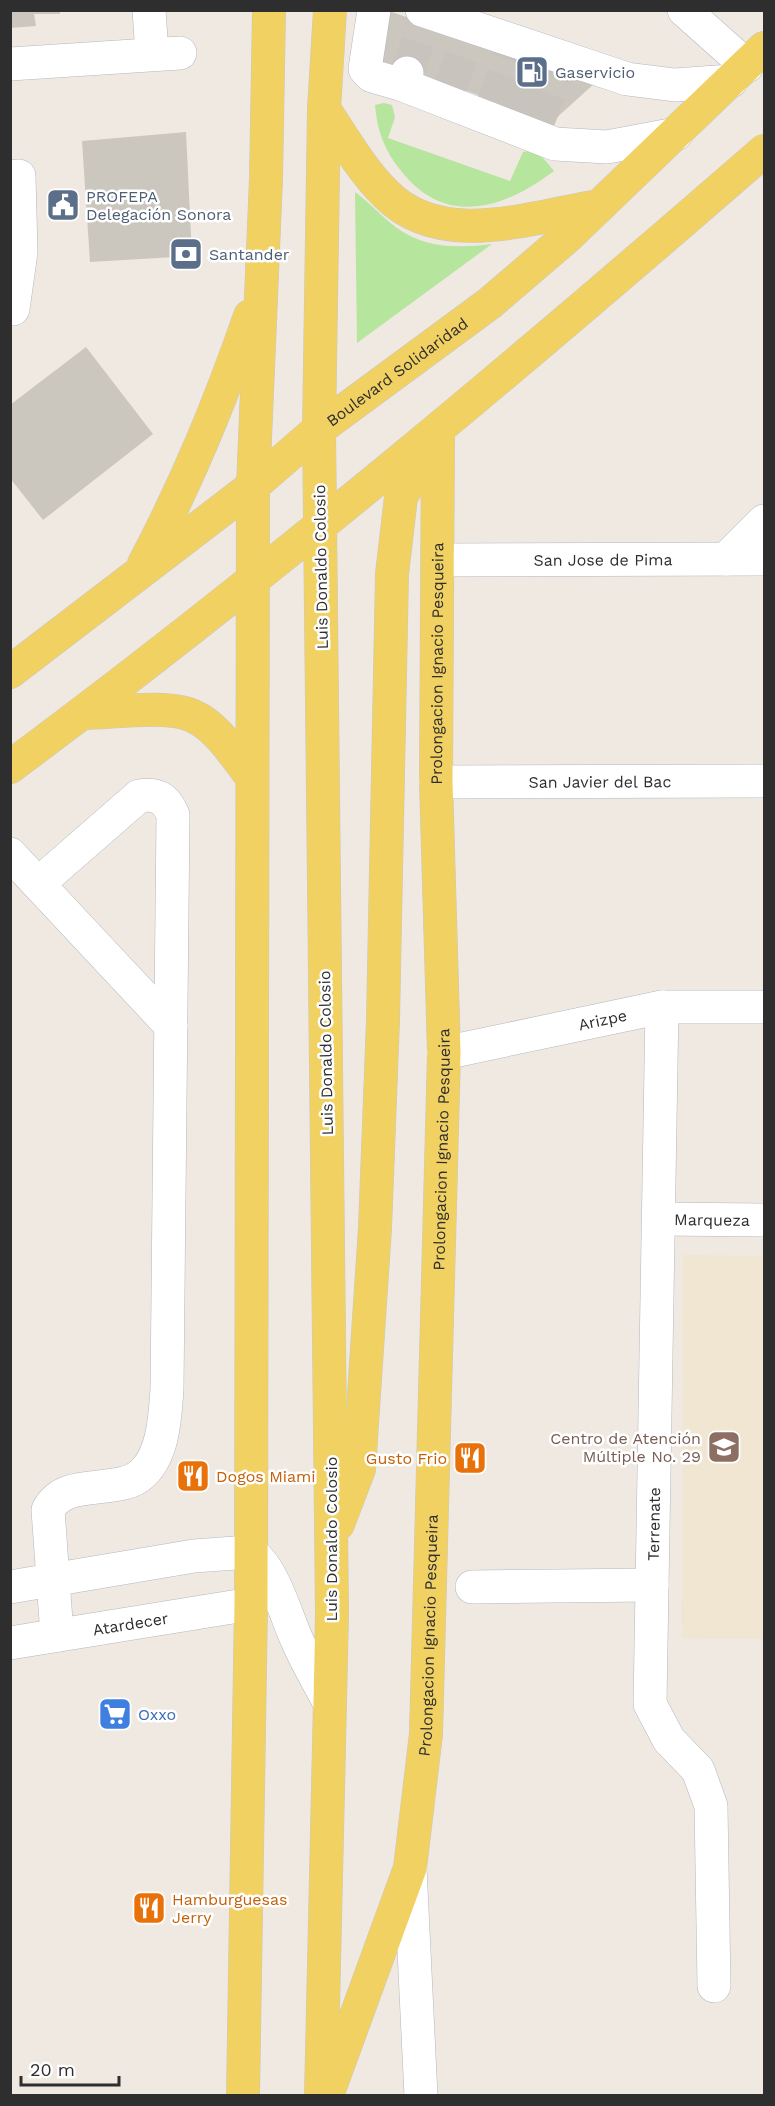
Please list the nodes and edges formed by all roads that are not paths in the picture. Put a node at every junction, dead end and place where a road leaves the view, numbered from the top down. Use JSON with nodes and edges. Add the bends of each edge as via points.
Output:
{"nodes":[{"id":1,"x":149,"y":10,"type":"edge"},
{"id":2,"x":269,"y":10,"type":"edge"},
{"id":3,"x":330,"y":10,"type":"edge"},
{"id":4,"x":374,"y":10,"type":"edge"},
{"id":5,"x":684,"y":10,"type":"edge"},
{"id":6,"x":488,"y":38,"type":"edge"},
{"id":7,"x":10,"y":64,"type":"edge"},
{"id":8,"x":748,"y":65,"type":"edge"},
{"id":9,"x":324,"y":109,"type":"junction"},
{"id":10,"x":675,"y":134,"type":"junction"},
{"id":11,"x":765,"y":151,"type":"edge"},
{"id":12,"x":10,"y":177,"type":"edge"},
{"id":13,"x":599,"y":206,"type":"junction"},
{"id":14,"x":261,"y":284,"type":"junction"},
{"id":15,"x":10,"y":308,"type":"edge"},
{"id":16,"x":319,"y":429,"type":"junction"},
{"id":17,"x":438,"y":431,"type":"junction"},
{"id":18,"x":253,"y":486,"type":"junction"},
{"id":19,"x":765,"y":522,"type":"edge"},
{"id":20,"x":320,"y":524,"type":"junction"},
{"id":21,"x":726,"y":559,"type":"junction"},
{"id":22,"x":765,"y":559,"type":"edge"},
{"id":23,"x":439,"y":560,"type":"junction"},
{"id":24,"x":140,"y":572,"type":"junction"},
{"id":25,"x":252,"y":578,"type":"junction"},
{"id":26,"x":10,"y":672,"type":"edge"},
{"id":27,"x":82,"y":714,"type":"junction"},
{"id":28,"x":10,"y":767,"type":"edge"},
{"id":29,"x":251,"y":776,"type":"junction"},
{"id":30,"x":765,"y":781,"type":"edge"},
{"id":31,"x":436,"y":782,"type":"junction"},
{"id":32,"x":10,"y":854,"type":"edge"},
{"id":33,"x":38,"y":884,"type":"junction"},
{"id":34,"x":662,"y":1007,"type":"junction"},
{"id":35,"x":765,"y":1007,"type":"edge"},
{"id":36,"x":171,"y":1026,"type":"junction"},
{"id":37,"x":444,"y":1053,"type":"junction"},
{"id":38,"x":660,"y":1219,"type":"junction"},
{"id":39,"x":765,"y":1220,"type":"edge"},
{"id":40,"x":332,"y":1543,"type":"junction"},
{"id":41,"x":249,"y":1551,"type":"junction"},
{"id":42,"x":53,"y":1580,"type":"junction"},
{"id":43,"x":652,"y":1584,"type":"junction"},
{"id":44,"x":10,"y":1587,"type":"edge"},
{"id":45,"x":472,"y":1587,"type":"dead end"},
{"id":46,"x":251,"y":1604,"type":"junction"},
{"id":47,"x":57,"y":1635,"type":"junction"},
{"id":48,"x":10,"y":1643,"type":"edge"},
{"id":49,"x":329,"y":1702,"type":"junction"},
{"id":50,"x":410,"y":1868,"type":"junction"},
{"id":51,"x":714,"y":1986,"type":"dead end"},
{"id":52,"x":243,"y":2096,"type":"edge"},
{"id":53,"x":321,"y":2096,"type":"edge"},
{"id":54,"x":328,"y":2096,"type":"edge"},
{"id":55,"x":421,"y":2096,"type":"edge"}],
"edges":[{"from":1,"to":7,"type":"street","via":[[166,53]]},
{"from":2,"to":14,"type":"main road"},
{"from":3,"to":9,"type":"main road","name":"Luis Donaldo Colosio"},
{"from":4,"to":10,"type":"street","via":[[365,69],[372,76],[470,104],[555,144],[607,147]]},
{"from":5,"to":8,"type":"street"},
{"from":6,"to":8,"type":"street","via":[[650,83],[695,85]]},
{"from":8,"to":10,"type":"main road","name":"Boulevard Solidaridad"},
{"from":9,"to":13,"type":"main road","via":[[386,195],[409,213],[432,223],[460,227],[494,225]]},
{"from":9,"to":16,"type":"main road","name":"Luis Donaldo Colosio"},
{"from":10,"to":13,"type":"main road","name":"Boulevard Solidaridad"},
{"from":11,"to":17,"type":"main road"},
{"from":12,"to":15,"type":"street","via":[[19,176],[21,252],[13,309]]},
{"from":13,"to":16,"type":"main road","name":"Boulevard Solidaridad","via":[[490,303]]},
{"from":14,"to":18,"type":"main road"},
{"from":14,"to":24,"type":"main road","via":[[217,411],[184,488]]},
{"from":16,"to":18,"type":"main road","name":"Boulevard Solidaridad"},
{"from":16,"to":20,"type":"main road","name":"Luis Donaldo Colosio"},
{"from":17,"to":20,"type":"main road"},
{"from":17,"to":23,"type":"main road","name":"Prolongacion Ignacio Pesqueira"},
{"from":17,"to":40,"type":"main road","via":[[401,497],[395,534],[375,1228],[359,1469]]},
{"from":18,"to":24,"type":"main road","name":"Boulevard Solidaridad"},
{"from":18,"to":25,"type":"main road"},
{"from":19,"to":21,"type":"street"},
{"from":20,"to":25,"type":"main road"},
{"from":20,"to":40,"type":"main road","name":"Luis Donaldo Colosio"},
{"from":21,"to":22,"type":"street","name":"San Jose de Pima"},
{"from":21,"to":23,"type":"street","name":"San Jose de Pima"},
{"from":23,"to":31,"type":"main road","name":"Prolongacion Ignacio Pesqueira"},
{"from":24,"to":26,"type":"main road","name":"Boulevard Solidaridad"},
{"from":25,"to":27,"type":"main road"},
{"from":25,"to":29,"type":"main road"},
{"from":27,"to":28,"type":"main road"},
{"from":27,"to":29,"type":"main road","via":[[169,711],[193,716],[211,729]]},
{"from":29,"to":41,"type":"main road"},
{"from":30,"to":31,"type":"street","name":"San Javier del Bac"},
{"from":31,"to":37,"type":"main road","name":"Prolongacion Ignacio Pesqueira"},
{"from":32,"to":33,"type":"street"},
{"from":33,"to":36,"type":"street"},
{"from":33,"to":36,"type":"street","via":[[139,796],[161,797],[169,805],[173,815]]},
{"from":34,"to":35,"type":"street","name":"Arizpe"},
{"from":34,"to":37,"type":"street","name":"Arizpe"},
{"from":34,"to":38,"type":"street","name":"Terrenate"},
{"from":36,"to":42,"type":"street","via":[[164,1420],[152,1459],[135,1479],[67,1492],[52,1502],[47,1521]]},
{"from":37,"to":50,"type":"main road","name":"Prolongacion Ignacio Pesqueira","via":[[426,1734]]},
{"from":38,"to":39,"type":"street","name":"Marqueza"},
{"from":38,"to":43,"type":"street","name":"Terrenate"},
{"from":40,"to":49,"type":"main road","name":"Luis Donaldo Colosio"},
{"from":41,"to":42,"type":"street","via":[[194,1556]]},
{"from":41,"to":46,"type":"main road"},
{"from":41,"to":49,"type":"street","via":[[266,1569],[297,1642]]},
{"from":42,"to":44,"type":"street"},
{"from":42,"to":47,"type":"street"},
{"from":43,"to":45,"type":"street"},
{"from":43,"to":51,"type":"street","name":"Terrenate","via":[[650,1704],[669,1740],[698,1770],[711,1806]]},
{"from":46,"to":47,"type":"street","name":"Atardecer"},
{"from":46,"to":52,"type":"main road"},
{"from":47,"to":48,"type":"street","name":"Atardecer"},
{"from":49,"to":53,"type":"main road","name":"Luis Donaldo Colosio"},
{"from":50,"to":54,"type":"main road","name":"Prolongacion Ignacio Pesqueira"},
{"from":50,"to":55,"type":"street","name":"Prolongacion Ignacio Pesqueira"}]}
